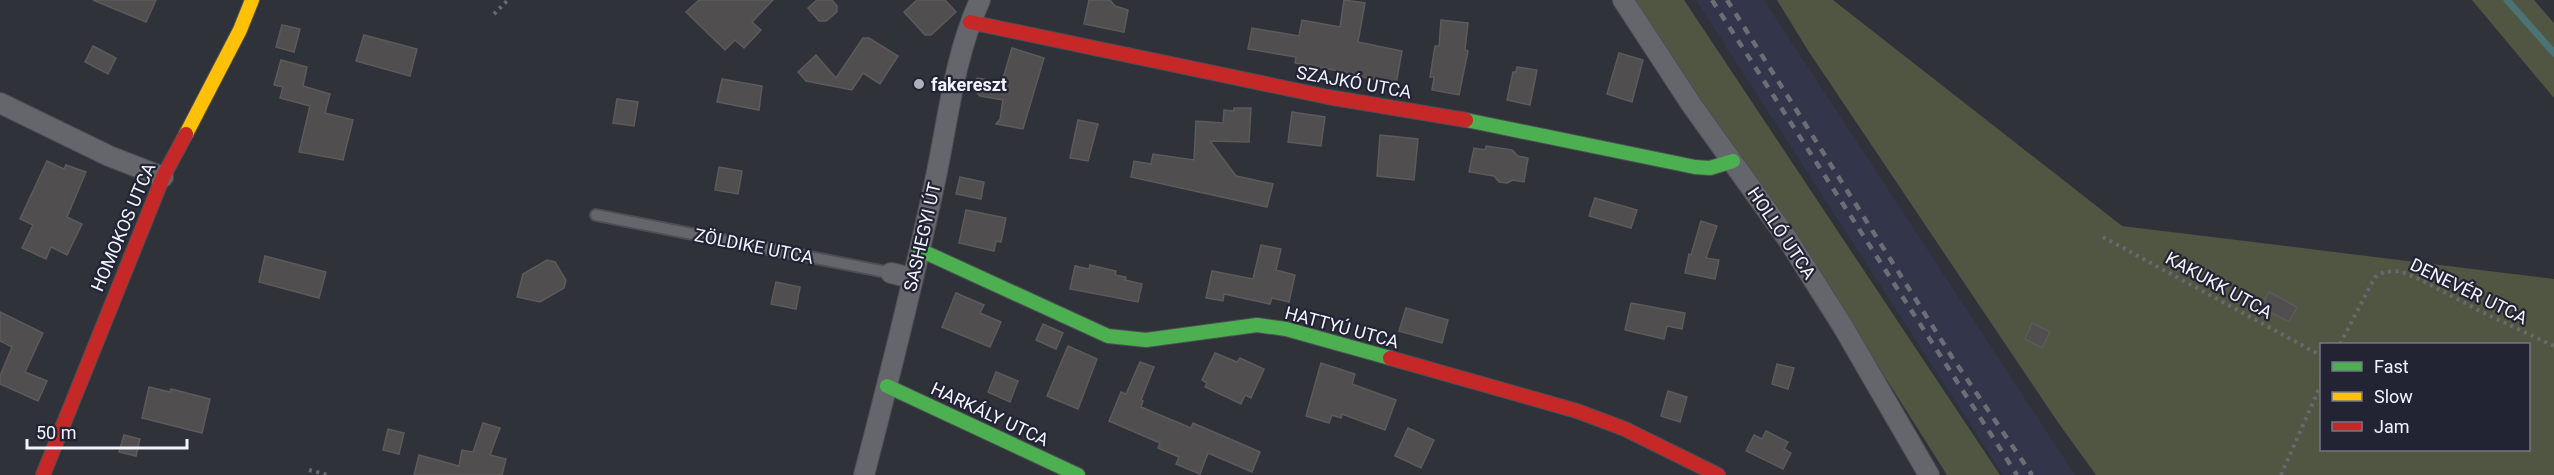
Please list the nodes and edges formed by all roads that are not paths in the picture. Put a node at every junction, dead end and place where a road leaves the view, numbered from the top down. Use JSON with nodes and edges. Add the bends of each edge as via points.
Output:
{"nodes":[{"id":1,"x":252,"y":0,"type":"edge"},
{"id":2,"x":980,"y":0,"type":"edge"},
{"id":3,"x":1623,"y":0,"type":"edge"},
{"id":4,"x":970,"y":22,"type":"junction"},
{"id":5,"x":0,"y":103,"type":"edge"},
{"id":6,"x":1733,"y":161,"type":"junction"},
{"id":7,"x":163,"y":177,"type":"junction"},
{"id":8,"x":596,"y":214,"type":"dead end"},
{"id":9,"x":920,"y":250,"type":"junction"},
{"id":10,"x":891,"y":273,"type":"joint"},
{"id":11,"x":912,"y":278,"type":"junction"},
{"id":12,"x":887,"y":386,"type":"junction"},
{"id":13,"x":43,"y":475,"type":"edge"},
{"id":14,"x":864,"y":475,"type":"edge"},
{"id":15,"x":1078,"y":475,"type":"edge"},
{"id":16,"x":1718,"y":475,"type":"edge"},
{"id":17,"x":1929,"y":475,"type":"edge"}],
"edges":[{"from":1,"to":7,"type":"street","name":"HOMOKOS UTCA"},
{"from":2,"to":4,"type":"street","name":"SASHEGYI ÚT"},
{"from":3,"to":6,"type":"street","name":"HOLLÓ UTCA"},
{"from":4,"to":6,"type":"street","name":"SZAJKÓ UTCA","via":[[1328,97],[1440,115],[1695,167],[1710,168]]},
{"from":4,"to":9,"type":"street","name":"SASHEGYI ÚT","via":[[950,93]]},
{"from":5,"to":7,"type":"street"},
{"from":6,"to":17,"type":"street","name":"HOLLÓ UTCA","via":[[1842,325]]},
{"from":7,"to":13,"type":"street","name":"HOMOKOS UTCA"},
{"from":8,"to":10,"type":"lane","name":"ZÖLDIKE UTCA"},
{"from":9,"to":11,"type":"street","name":"SASHEGYI ÚT"},
{"from":9,"to":16,"type":"street","name":"HATTYÚ UTCA","via":[[1108,336],[1146,340],[1257,325],[1286,329],[1577,411],[1625,429]]},
{"from":10,"to":11,"type":"street","name":"ZÖLDIKE UTCA"},
{"from":11,"to":12,"type":"street","name":"SASHEGYI ÚT"},
{"from":12,"to":14,"type":"street","name":"SASHEGYI ÚT"},
{"from":12,"to":15,"type":"street","name":"HARKÁLY UTCA"}]}
